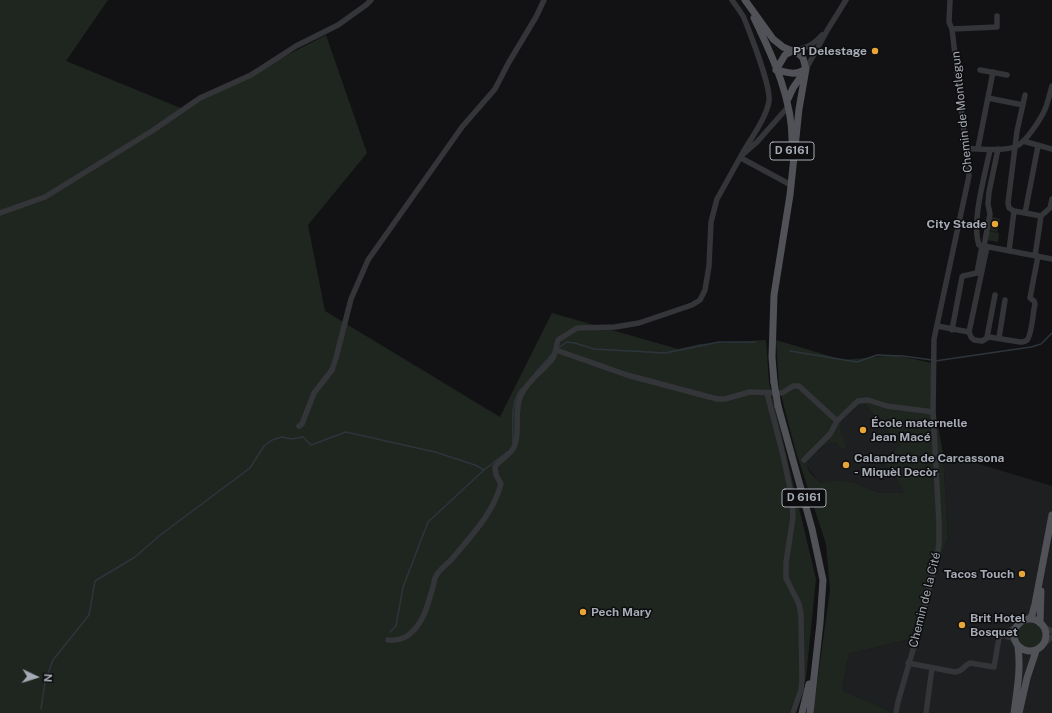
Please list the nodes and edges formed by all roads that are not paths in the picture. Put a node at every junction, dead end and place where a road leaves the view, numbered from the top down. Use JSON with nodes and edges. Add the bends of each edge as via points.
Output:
{"nodes":[{"id":1,"x":371,"y":0,"type":"edge"},
{"id":2,"x":544,"y":0,"type":"edge"},
{"id":3,"x":732,"y":0,"type":"edge"},
{"id":4,"x":745,"y":0,"type":"edge"},
{"id":5,"x":846,"y":0,"type":"edge"},
{"id":6,"x":950,"y":0,"type":"edge"},
{"id":7,"x":997,"y":16,"type":"dead end"},
{"id":8,"x":828,"y":29,"type":"junction"},
{"id":9,"x":952,"y":29,"type":"junction"},
{"id":10,"x":794,"y":50,"type":"junction"},
{"id":11,"x":806,"y":69,"type":"junction"},
{"id":12,"x":776,"y":70,"type":"junction"},
{"id":13,"x":980,"y":70,"type":"dead end"},
{"id":14,"x":993,"y":72,"type":"junction"},
{"id":15,"x":1007,"y":75,"type":"dead end"},
{"id":16,"x":1052,"y":86,"type":"edge"},
{"id":17,"x":1025,"y":95,"type":"dead end"},
{"id":18,"x":988,"y":98,"type":"junction"},
{"id":19,"x":788,"y":104,"type":"junction"},
{"id":20,"x":1023,"y":105,"type":"junction"},
{"id":21,"x":1023,"y":141,"type":"junction"},
{"id":22,"x":1038,"y":146,"type":"junction"},
{"id":23,"x":1016,"y":147,"type":"junction"},
{"id":24,"x":978,"y":148,"type":"junction"},
{"id":25,"x":966,"y":149,"type":"junction"},
{"id":26,"x":998,"y":149,"type":"junction"},
{"id":27,"x":1052,"y":149,"type":"edge"},
{"id":28,"x":990,"y":150,"type":"junction"},
{"id":29,"x":741,"y":157,"type":"junction"},
{"id":30,"x":791,"y":185,"type":"junction"},
{"id":31,"x":790,"y":195,"type":"junction"},
{"id":32,"x":1052,"y":199,"type":"edge"},
{"id":33,"x":1014,"y":211,"type":"junction"},
{"id":34,"x":0,"y":213,"type":"edge"},
{"id":35,"x":1025,"y":213,"type":"junction"},
{"id":36,"x":1041,"y":216,"type":"junction"},
{"id":37,"x":983,"y":246,"type":"junction"},
{"id":38,"x":1009,"y":251,"type":"junction"},
{"id":39,"x":1036,"y":256,"type":"junction"},
{"id":40,"x":1052,"y":259,"type":"edge"},
{"id":41,"x":995,"y":295,"type":"dead end"},
{"id":42,"x":1005,"y":300,"type":"dead end"},
{"id":43,"x":937,"y":326,"type":"junction"},
{"id":44,"x":952,"y":330,"type":"junction"},
{"id":45,"x":969,"y":332,"type":"junction"},
{"id":46,"x":987,"y":337,"type":"junction"},
{"id":47,"x":999,"y":338,"type":"junction"},
{"id":48,"x":556,"y":350,"type":"junction"},
{"id":49,"x":933,"y":365,"type":"joint"},
{"id":50,"x":767,"y":393,"type":"junction"},
{"id":51,"x":933,"y":412,"type":"junction"},
{"id":52,"x":837,"y":421,"type":"junction"},
{"id":53,"x":299,"y":426,"type":"dead end"},
{"id":54,"x":788,"y":441,"type":"junction"},
{"id":55,"x":783,"y":455,"type":"junction"},
{"id":56,"x":793,"y":458,"type":"junction"},
{"id":57,"x":804,"y":460,"type":"dead end"},
{"id":58,"x":1052,"y":515,"type":"edge"},
{"id":59,"x":1044,"y":562,"type":"junction"},
{"id":60,"x":1029,"y":619,"type":"junction"},
{"id":61,"x":1042,"y":625,"type":"junction"},
{"id":62,"x":1017,"y":626,"type":"junction"},
{"id":63,"x":1052,"y":631,"type":"edge"},
{"id":64,"x":1002,"y":635,"type":"junction"},
{"id":65,"x":1052,"y":637,"type":"edge"},
{"id":66,"x":1014,"y":639,"type":"junction"},
{"id":67,"x":388,"y":640,"type":"dead end"},
{"id":68,"x":1045,"y":643,"type":"junction"},
{"id":69,"x":1018,"y":647,"type":"junction"},
{"id":70,"x":816,"y":649,"type":"junction"},
{"id":71,"x":1036,"y":651,"type":"junction"},
{"id":72,"x":908,"y":663,"type":"junction"},
{"id":73,"x":932,"y":668,"type":"junction"},
{"id":74,"x":793,"y":713,"type":"edge"},
{"id":75,"x":801,"y":713,"type":"edge"},
{"id":76,"x":810,"y":713,"type":"edge"},
{"id":77,"x":896,"y":713,"type":"edge"},
{"id":78,"x":926,"y":713,"type":"edge"},
{"id":79,"x":1014,"y":713,"type":"edge"},
{"id":80,"x":1019,"y":713,"type":"edge"}],
"edges":[{"from":1,"to":34,"type":"street","via":[[338,25],[296,46],[251,75],[200,98],[45,197]]},
{"from":2,"to":53,"type":"street","via":[[496,89],[462,127],[368,260],[350,299],[332,370],[314,393]]},
{"from":3,"to":29,"type":"street","via":[[744,18],[760,63],[769,100],[766,112]]},
{"from":4,"to":10,"type":"main road","via":[[773,39],[783,47]]},
{"from":4,"to":12,"type":"main road","number":"D 6161","via":[[769,48]]},
{"from":5,"to":8,"type":"street"},
{"from":6,"to":9,"type":"street","name":"Chemin de Montlegun","via":[[948,22]]},
{"from":7,"to":9,"type":"street","via":[[998,27]]},
{"from":8,"to":10,"type":"street","via":[[814,44]]},
{"from":8,"to":11,"type":"street"},
{"from":9,"to":25,"type":"street","name":"Chemin de Montlegun"},
{"from":10,"to":11,"type":"main road","via":[[803,58]]},
{"from":10,"to":12,"type":"main road","via":[[785,55]]},
{"from":11,"to":12,"type":"main road","via":[[797,74]]},
{"from":11,"to":19,"type":"main road","via":[[793,88]]},
{"from":11,"to":31,"type":"main road"},
{"from":12,"to":19,"type":"main road","number":"D 6161"},
{"from":13,"to":14,"type":"street"},
{"from":14,"to":15,"type":"street"},
{"from":14,"to":18,"type":"street"},
{"from":16,"to":21,"type":"street","via":[[1045,109]]},
{"from":17,"to":20,"type":"street"},
{"from":18,"to":20,"type":"street"},
{"from":18,"to":24,"type":"street"},
{"from":19,"to":29,"type":"street","via":[[757,142]]},
{"from":19,"to":30,"type":"main road","number":"D 6161","via":[[792,143]]},
{"from":20,"to":23,"type":"street"},
{"from":21,"to":22,"type":"street"},
{"from":21,"to":23,"type":"street"},
{"from":22,"to":27,"type":"street"},
{"from":22,"to":35,"type":"street"},
{"from":23,"to":26,"type":"street"},
{"from":23,"to":33,"type":"street","via":[[1008,203],[1009,208]]},
{"from":24,"to":25,"type":"street"},
{"from":24,"to":28,"type":"street"},
{"from":25,"to":43,"type":"street","name":"Chemin de Montlegun","via":[[969,165],[968,188]]},
{"from":26,"to":28,"type":"street"},
{"from":26,"to":37,"type":"street","via":[[989,192],[990,214]]},
{"from":28,"to":37,"type":"street","via":[[977,222],[978,240]]},
{"from":29,"to":30,"type":"street"},
{"from":29,"to":48,"type":"street","via":[[718,199],[711,222],[709,266],[705,290],[700,300],[639,323],[615,327],[577,328],[558,340]]},
{"from":30,"to":31,"type":"main road","number":"D 6161"},
{"from":31,"to":54,"type":"main road","number":"D 6161","bridge":true,"via":[[774,294],[772,344],[774,382]]},
{"from":32,"to":36,"type":"street","via":[[1050,208]]},
{"from":33,"to":35,"type":"street"},
{"from":33,"to":38,"type":"street"},
{"from":35,"to":36,"type":"street"},
{"from":36,"to":39,"type":"street"},
{"from":37,"to":38,"type":"street"},
{"from":37,"to":44,"type":"street","via":[[977,273],[962,278]]},
{"from":37,"to":45,"type":"street"},
{"from":38,"to":39,"type":"street"},
{"from":39,"to":40,"type":"street"},
{"from":39,"to":47,"type":"street","via":[[1030,298],[1035,304],[1028,340],[1025,342]]},
{"from":41,"to":46,"type":"street"},
{"from":42,"to":47,"type":"street"},
{"from":43,"to":44,"type":"street"},
{"from":43,"to":49,"type":"street","name":"Chemin de Montlegun"},
{"from":44,"to":45,"type":"street"},
{"from":45,"to":46,"type":"street","via":[[974,340],[982,341]]},
{"from":46,"to":47,"type":"street"},
{"from":48,"to":50,"type":"street","via":[[626,375],[717,399],[750,392]]},
{"from":48,"to":67,"type":"street","via":[[518,401],[514,447],[495,467],[501,484],[485,518],[436,575],[424,615],[417,626],[403,639]]},
{"from":49,"to":51,"type":"street","name":"Chemin de la Cité"},
{"from":50,"to":52,"type":"street","via":[[782,393],[793,386],[799,386]]},
{"from":50,"to":55,"type":"street"},
{"from":51,"to":52,"type":"street","via":[[887,406],[868,400],[858,401]]},
{"from":51,"to":72,"type":"street","name":"Chemin de la Cité","via":[[938,545],[921,622]]},
{"from":52,"to":57,"type":"street","via":[[830,434]]},
{"from":54,"to":55,"type":"street"},
{"from":54,"to":56,"type":"main road","number":"D 6161"},
{"from":55,"to":56,"type":"street"},
{"from":55,"to":74,"type":"street","via":[[792,498],[793,517],[786,578],[799,604],[801,615],[802,681]]},
{"from":56,"to":70,"type":"main road","number":"D 6161","via":[[823,580]]},
{"from":58,"to":59,"type":"main road"},
{"from":59,"to":60,"type":"main road"},
{"from":59,"to":61,"type":"main road","via":[[1040,600]]},
{"from":60,"to":61,"type":"main road","via":[[1036,620]]},
{"from":60,"to":62,"type":"main road"},
{"from":61,"to":63,"type":"street"},
{"from":61,"to":68,"type":"main road","via":[[1046,634]]},
{"from":62,"to":64,"type":"street"},
{"from":62,"to":66,"type":"main road"},
{"from":64,"to":66,"type":"street"},
{"from":64,"to":73,"type":"street","via":[[999,638],[994,667],[970,663],[961,671],[955,672]]},
{"from":65,"to":68,"type":"street"},
{"from":66,"to":69,"type":"main road"},
{"from":68,"to":71,"type":"main road"},
{"from":69,"to":71,"type":"main road","via":[[1027,652]]},
{"from":69,"to":79,"type":"main road","via":[[1019,684]]},
{"from":70,"to":75,"type":"main road","number":"D 6161"},
{"from":70,"to":76,"type":"main road","number":"D 6161"},
{"from":71,"to":80,"type":"main road"},
{"from":72,"to":73,"type":"street"},
{"from":72,"to":77,"type":"street","name":"Chemin de la Cité"},
{"from":73,"to":78,"type":"street"}]}
